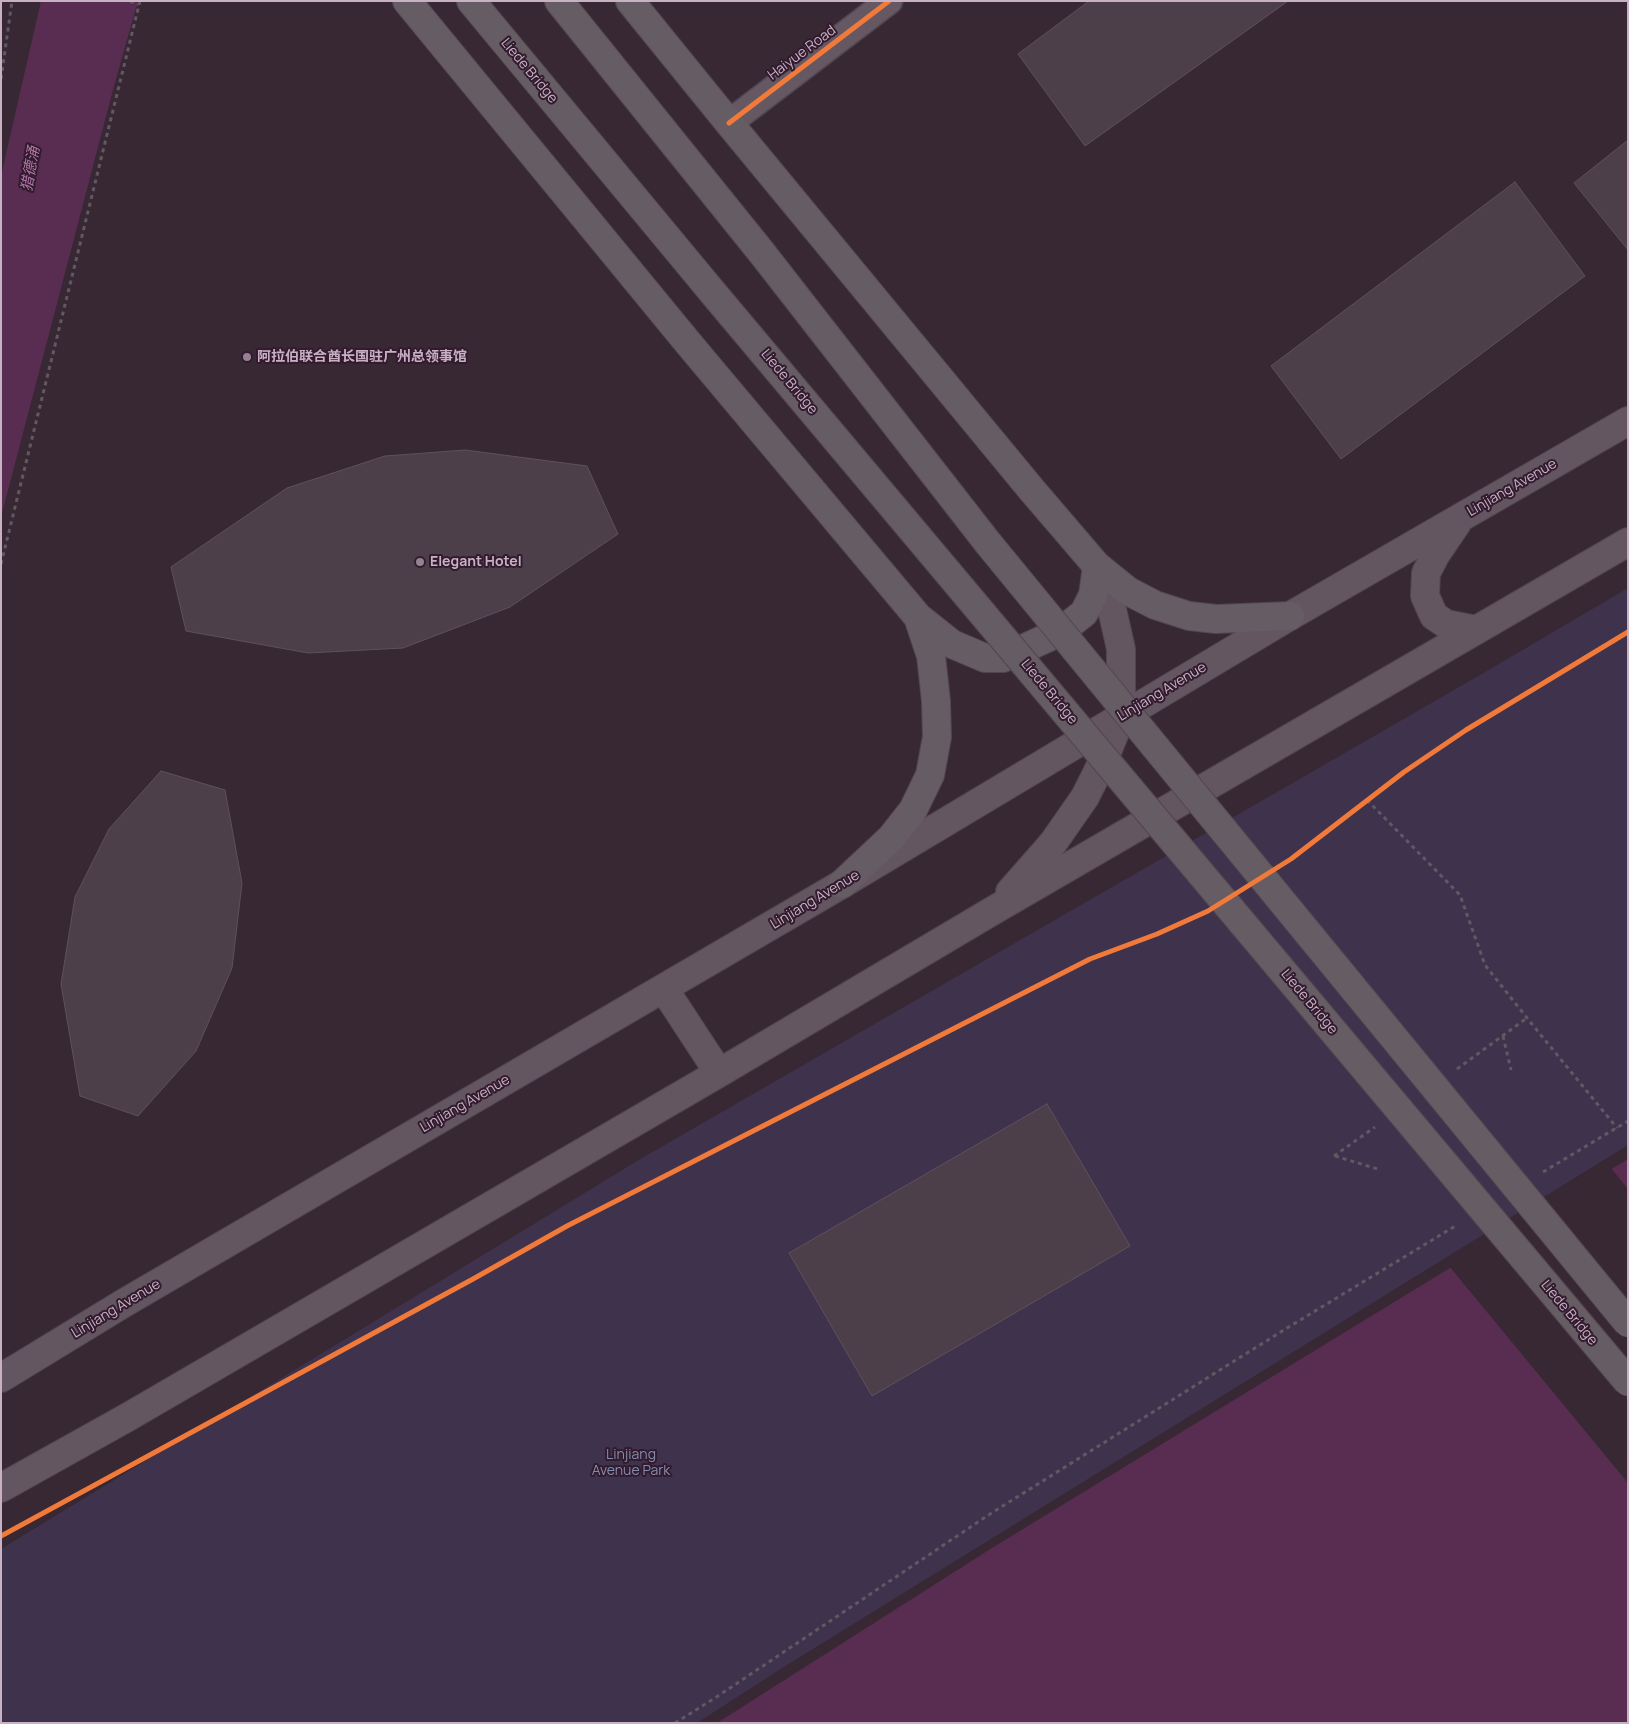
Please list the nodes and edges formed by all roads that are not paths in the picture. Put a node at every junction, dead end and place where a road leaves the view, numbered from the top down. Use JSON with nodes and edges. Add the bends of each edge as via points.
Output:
{"nodes":[{"id":1,"x":407,"y":1,"type":"edge"},
{"id":2,"x":471,"y":1,"type":"edge"},
{"id":3,"x":559,"y":1,"type":"edge"},
{"id":4,"x":630,"y":1,"type":"edge"},
{"id":5,"x":889,"y":1,"type":"edge"},
{"id":6,"x":729,"y":123,"type":"junction"},
{"id":7,"x":1628,"y":421,"type":"edge"},
{"id":8,"x":1461,"y":518,"type":"junction"},
{"id":9,"x":1628,"y":542,"type":"edge"},
{"id":10,"x":1097,"y":566,"type":"junction"},
{"id":11,"x":1290,"y":616,"type":"junction"},
{"id":12,"x":918,"y":617,"type":"junction"},
{"id":13,"x":1476,"y":630,"type":"junction"},
{"id":14,"x":1121,"y":716,"type":"junction"},
{"id":15,"x":842,"y":884,"type":"junction"},
{"id":16,"x":994,"y":910,"type":"junction"},
{"id":17,"x":664,"y":988,"type":"junction"},
{"id":18,"x":719,"y":1073,"type":"junction"},
{"id":19,"x":1628,"y":1323,"type":"edge"},
{"id":20,"x":1,"y":1378,"type":"edge"},
{"id":21,"x":1628,"y":1382,"type":"edge"},
{"id":22,"x":1,"y":1488,"type":"edge"}],
"edges":[{"from":1,"to":12,"type":"highway"},
{"from":2,"to":21,"type":"highway","name":"Liede Bridge","bridge":true},
{"from":3,"to":19,"type":"highway","bridge":true,"via":[[762,252],[988,542]]},
{"from":4,"to":6,"type":"highway"},
{"from":5,"to":6,"type":"street","name":"Haiyue Road"},
{"from":6,"to":10,"type":"highway"},
{"from":7,"to":8,"type":"main road","name":"Linjiang Avenue"},
{"from":8,"to":11,"type":"main road","name":"Linjiang Avenue"},
{"from":8,"to":13,"type":"main road","via":[[1426,573],[1424,596],[1434,616],[1446,624]]},
{"from":9,"to":13,"type":"main road"},
{"from":10,"to":11,"type":"highway","via":[[1128,591],[1155,605],[1189,616],[1216,619]]},
{"from":10,"to":12,"type":"highway","via":[[1093,595],[1084,613],[1060,632],[1003,658],[985,658],[952,644]]},
{"from":10,"to":14,"type":"main road","via":[[1111,605],[1121,649]]},
{"from":11,"to":14,"type":"main road","name":"Linjiang Avenue"},
{"from":12,"to":15,"type":"highway","via":[[931,656],[936,701],[937,737],[930,775],[913,810],[892,838]]},
{"from":13,"to":16,"type":"main road"},
{"from":14,"to":15,"type":"main road","name":"Linjiang Avenue"},
{"from":14,"to":16,"type":"main road","via":[[1084,797],[1053,843]]},
{"from":15,"to":17,"type":"main road","name":"Linjiang Avenue"},
{"from":16,"to":18,"type":"main road"},
{"from":17,"to":18,"type":"main road"},
{"from":17,"to":20,"type":"main road","name":"Linjiang Avenue"},
{"from":18,"to":22,"type":"main road"}]}
